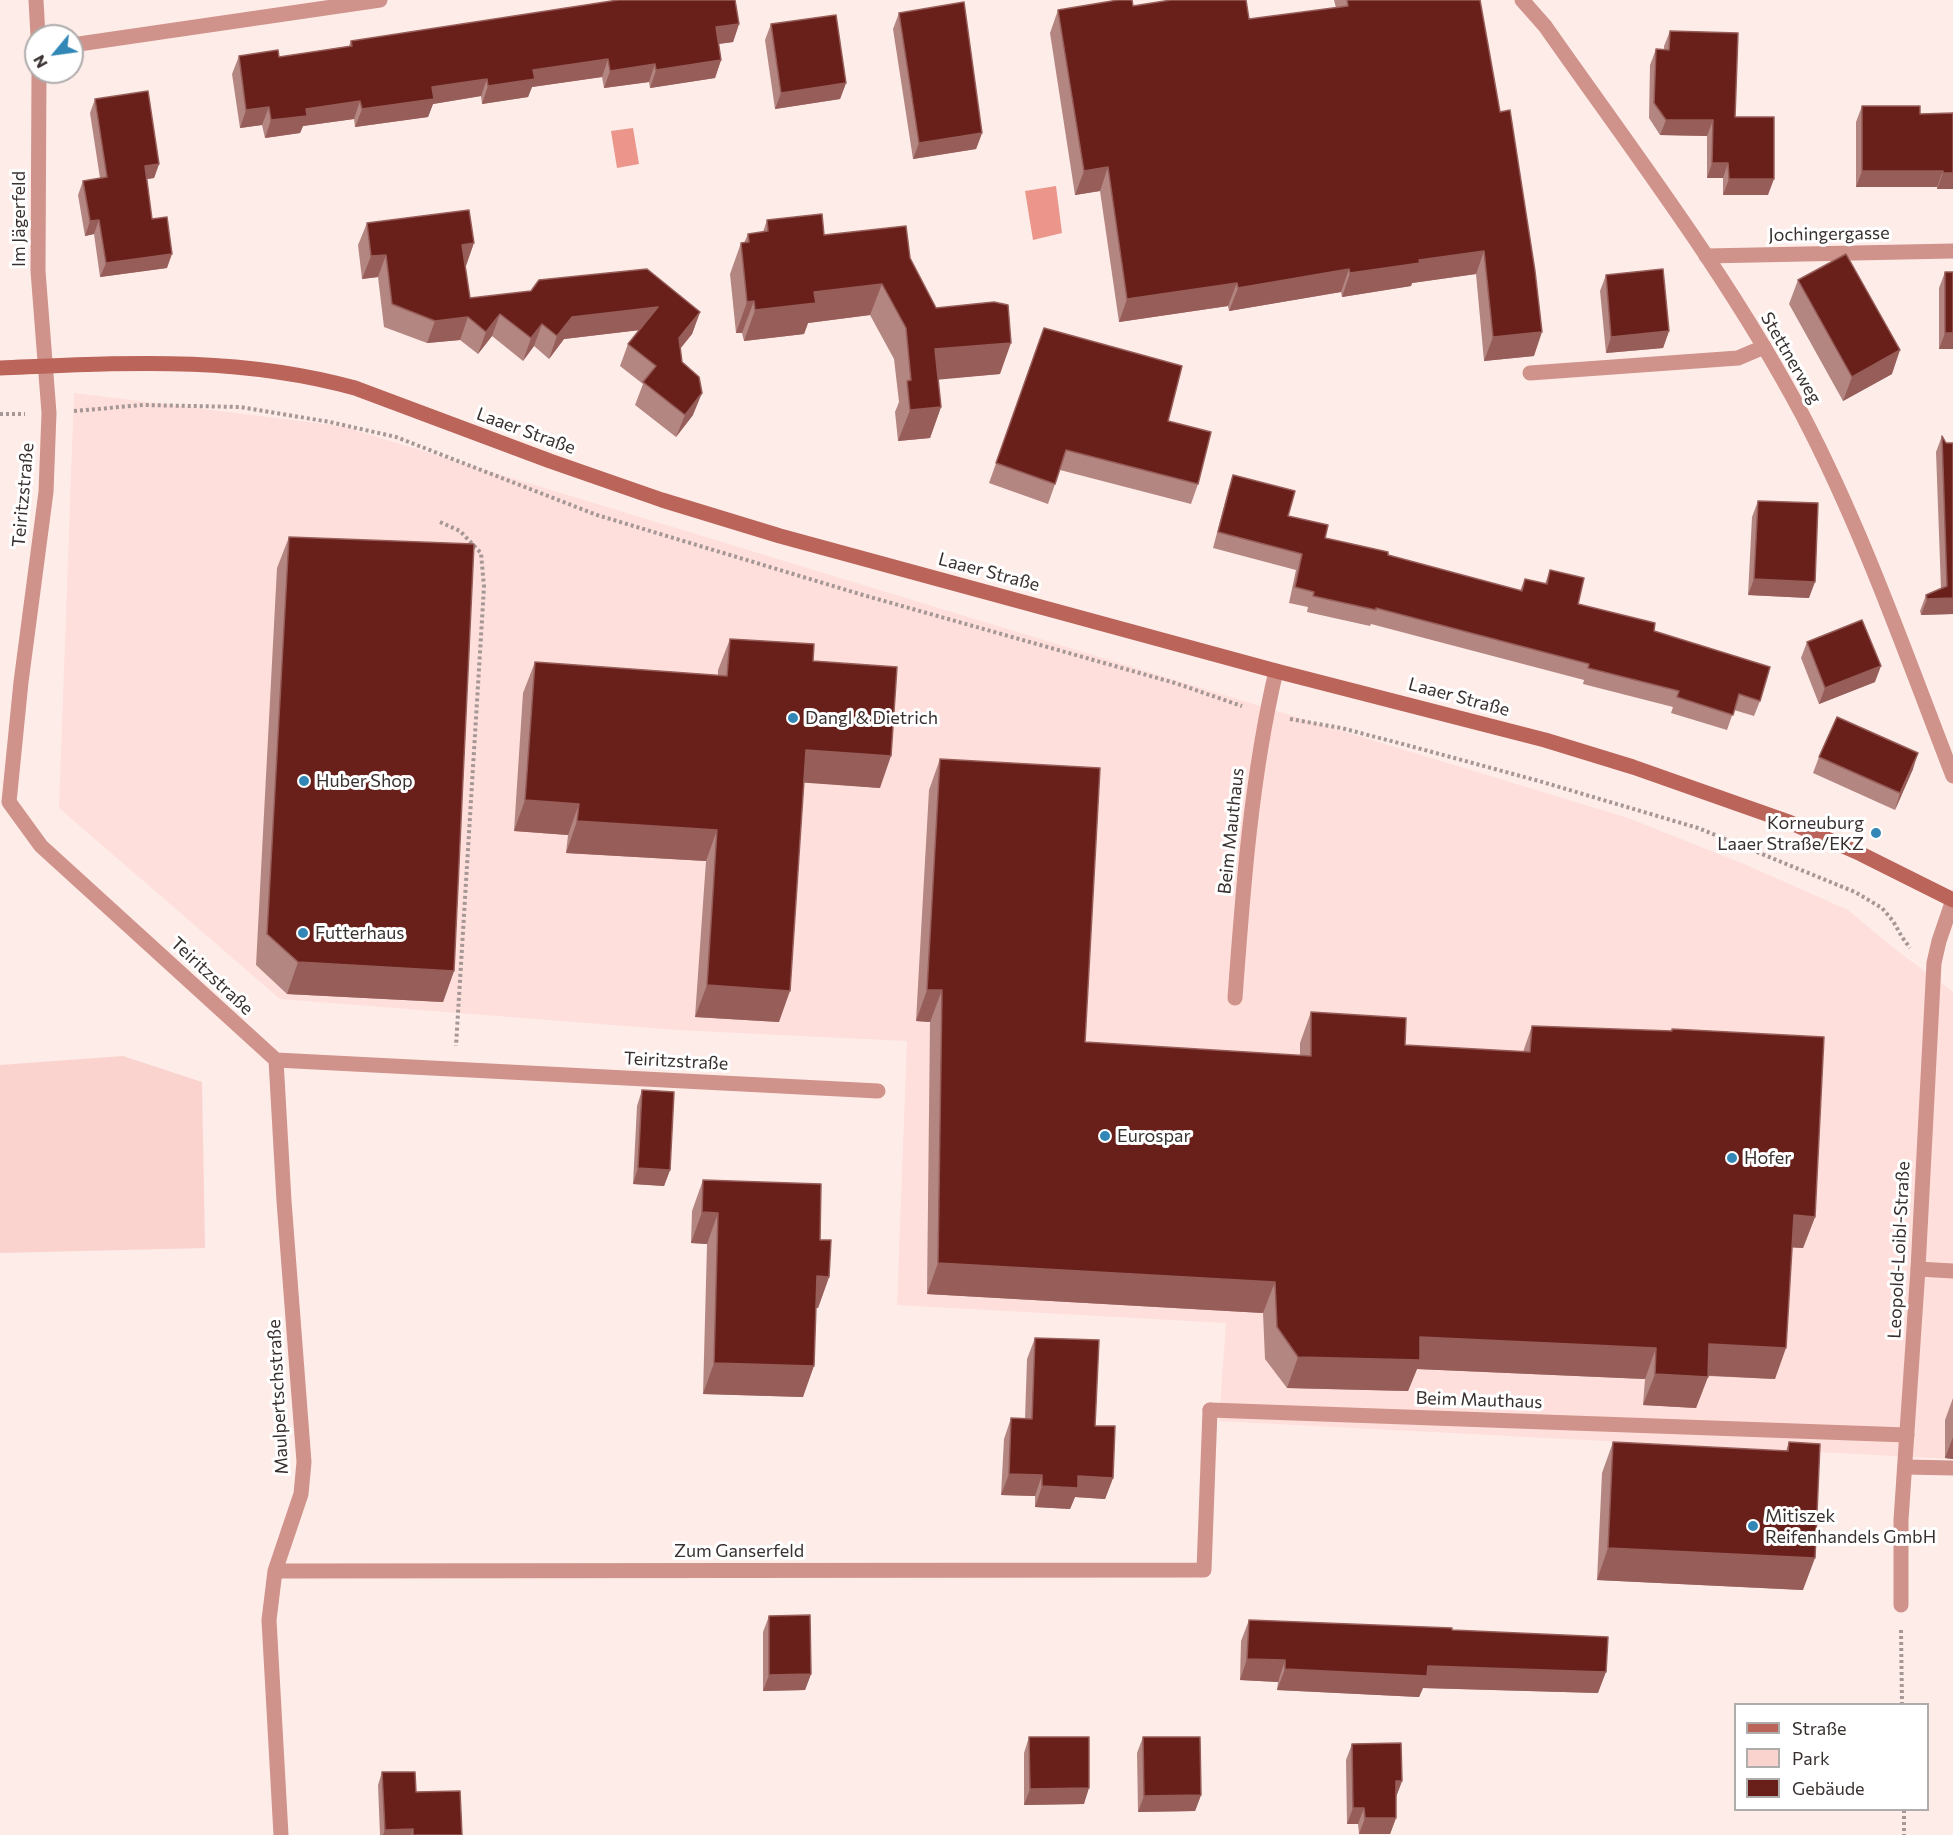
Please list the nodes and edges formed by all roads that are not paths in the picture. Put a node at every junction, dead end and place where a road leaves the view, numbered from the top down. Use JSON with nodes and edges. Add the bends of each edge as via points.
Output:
{"nodes":[{"id":1,"x":36,"y":0,"type":"edge"},
{"id":2,"x":380,"y":0,"type":"edge"},
{"id":3,"x":1522,"y":0,"type":"edge"},
{"id":4,"x":37,"y":24,"type":"edge"},
{"id":5,"x":84,"y":43,"type":"edge"},
{"id":6,"x":39,"y":84,"type":"edge"},
{"id":7,"x":1953,"y":250,"type":"edge"},
{"id":8,"x":1706,"y":256,"type":"junction"},
{"id":9,"x":1764,"y":347,"type":"junction"},
{"id":10,"x":44,"y":366,"type":"junction"},
{"id":11,"x":0,"y":368,"type":"edge"},
{"id":12,"x":1530,"y":373,"type":"dead end"},
{"id":13,"x":1276,"y":671,"type":"junction"},
{"id":14,"x":1953,"y":777,"type":"edge"},
{"id":15,"x":1953,"y":900,"type":"edge"},
{"id":16,"x":1235,"y":998,"type":"dead end"},
{"id":17,"x":276,"y":1060,"type":"junction"},
{"id":18,"x":878,"y":1091,"type":"dead end"},
{"id":19,"x":1918,"y":1269,"type":"junction"},
{"id":20,"x":1953,"y":1271,"type":"edge"},
{"id":21,"x":1907,"y":1435,"type":"junction"},
{"id":22,"x":1905,"y":1467,"type":"junction"},
{"id":23,"x":1953,"y":1468,"type":"edge"},
{"id":24,"x":1204,"y":1570,"type":"joint"},
{"id":25,"x":275,"y":1572,"type":"junction"},
{"id":26,"x":1901,"y":1605,"type":"road end"},
{"id":27,"x":281,"y":1835,"type":"edge"}],
"edges":[{"from":1,"to":4,"type":"street"},
{"from":2,"to":5,"type":"street"},
{"from":3,"to":8,"type":"street","name":"Stettnerweg","via":[[1545,26]]},
{"from":6,"to":10,"type":"street","name":"Im Jägerfeld","via":[[38,271]]},
{"from":7,"to":8,"type":"street","name":"Jochingergasse"},
{"from":8,"to":9,"type":"street","name":"Stettnerweg"},
{"from":9,"to":12,"type":"street","via":[[1738,358]]},
{"from":9,"to":14,"type":"street","name":"Stettnerweg","via":[[1860,535]]},
{"from":10,"to":11,"type":"street","name":"Laaer Straße"},
{"from":10,"to":13,"type":"street","name":"Laaer Straße","via":[[215,364],[324,380],[737,523]]},
{"from":10,"to":17,"type":"street","name":"Teiritzstraße","via":[[49,413],[46,492],[9,802],[41,846]]},
{"from":13,"to":15,"type":"street","name":"Laaer Straße","via":[[1545,740],[1633,767],[1789,822]]},
{"from":13,"to":16,"type":"street","name":"Beim Mauthaus","via":[[1255,781]]},
{"from":15,"to":19,"type":"street","name":"Leopold-Loibl-Straße","via":[[1934,963]]},
{"from":17,"to":18,"type":"street","name":"Teiritzstraße"},
{"from":17,"to":25,"type":"street","name":"Maulpertschstraße","via":[[304,1462],[301,1494]]},
{"from":19,"to":20,"type":"street"},
{"from":19,"to":21,"type":"street","name":"Leopold-Loibl-Straße"},
{"from":21,"to":22,"type":"street","name":"Leopold-Loibl-Straße"},
{"from":21,"to":24,"type":"street","name":"Beim Mauthaus","via":[[1210,1410]]},
{"from":22,"to":23,"type":"street"},
{"from":22,"to":26,"type":"street","name":"Leopold-Loibl-Straße"},
{"from":24,"to":25,"type":"street","name":"Zum Ganserfeld"},
{"from":25,"to":27,"type":"street","name":"Maulpertschstraße","via":[[269,1620]]}]}
